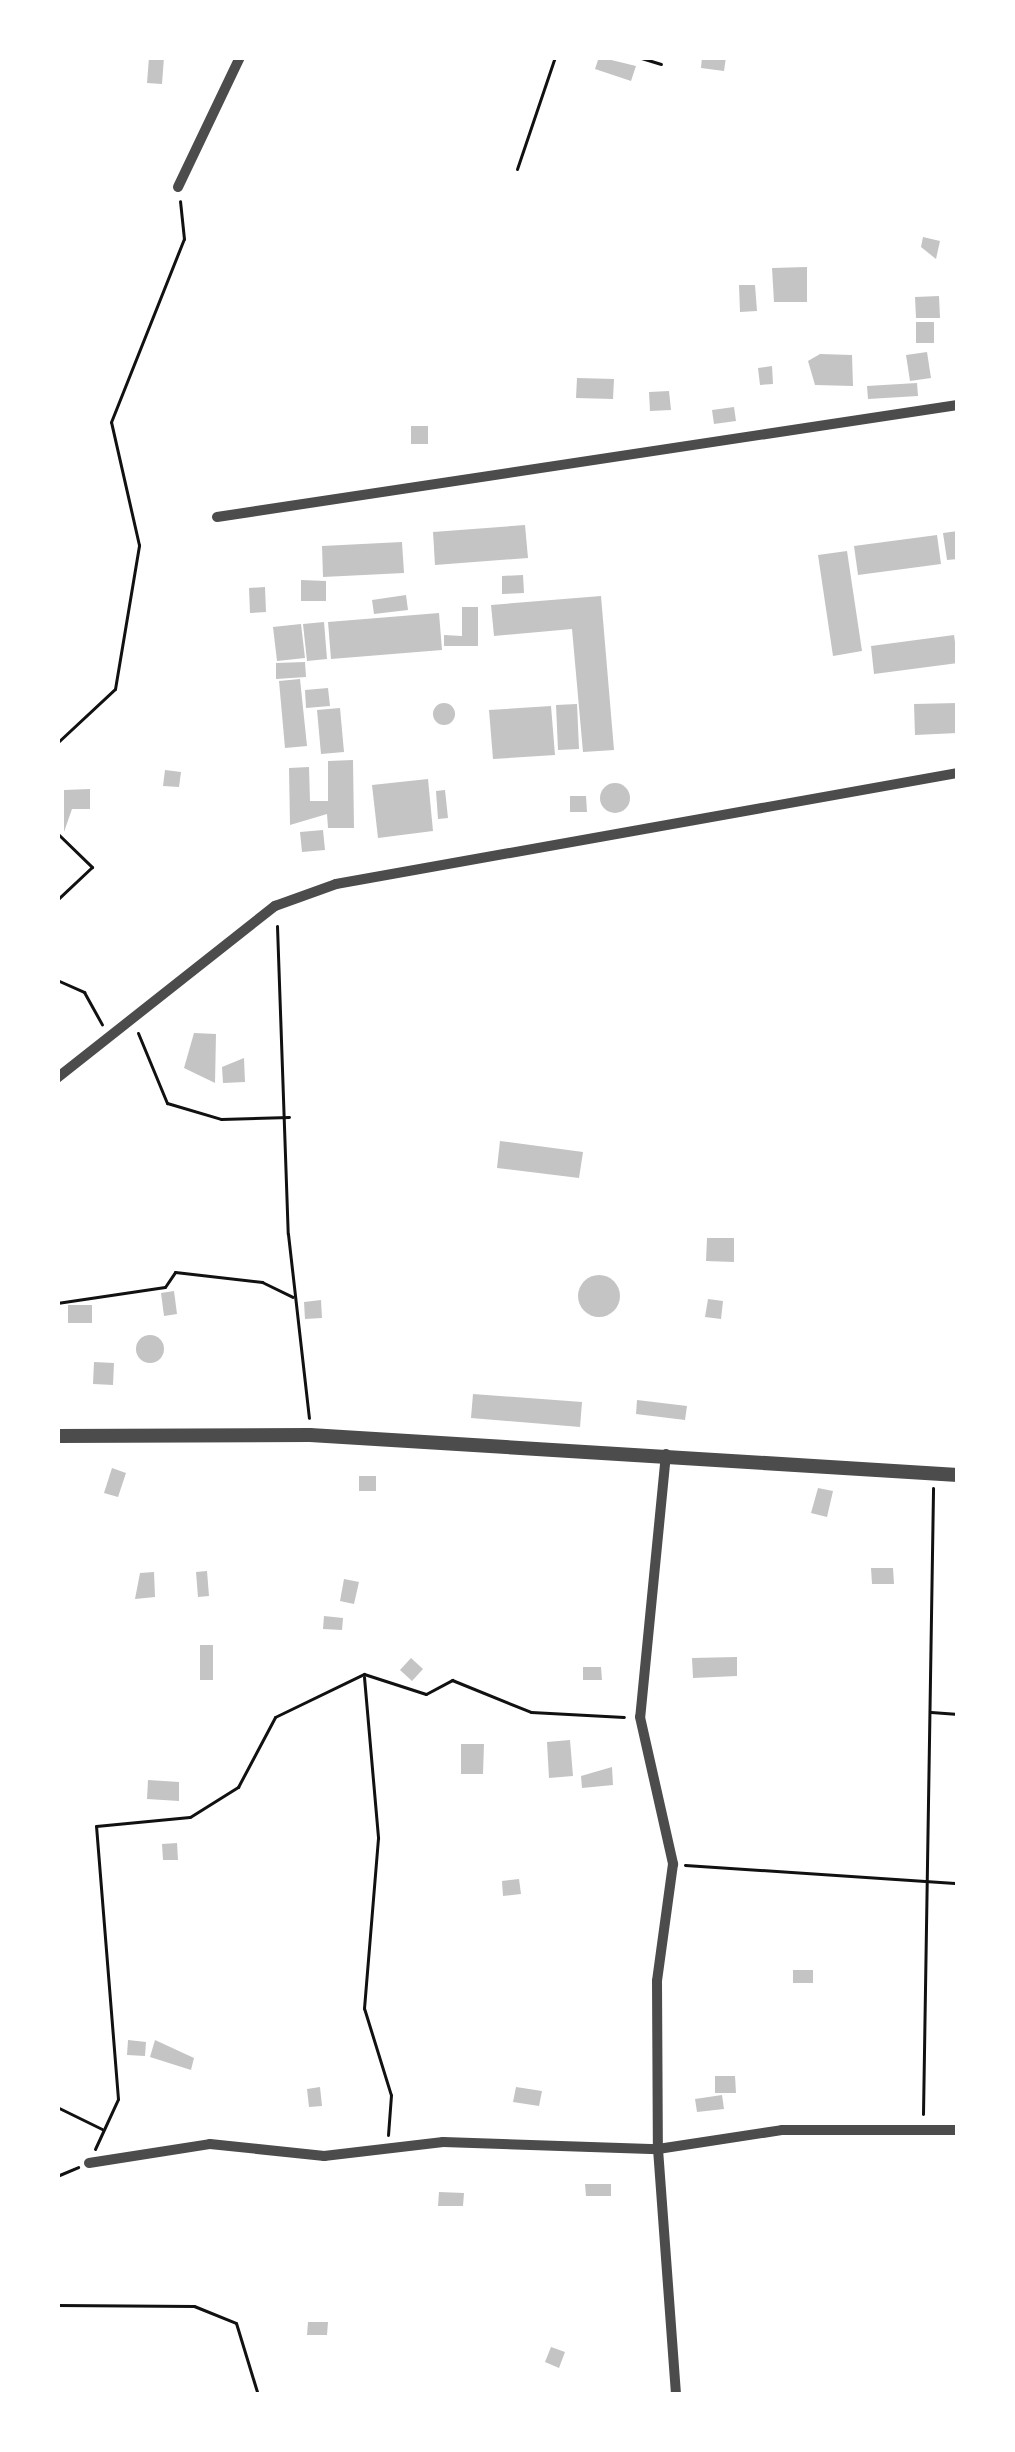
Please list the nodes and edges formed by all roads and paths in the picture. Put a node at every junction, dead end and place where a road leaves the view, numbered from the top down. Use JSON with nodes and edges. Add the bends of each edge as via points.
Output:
{"nodes":[{"id":1,"x":240,"y":57,"type":"edge"},
{"id":2,"x":555,"y":57,"type":"edge"},
{"id":3,"x":638,"y":57,"type":"edge"},
{"id":4,"x":661,"y":64,"type":"dead end"},
{"id":5,"x":517,"y":169,"type":"dead end"},
{"id":6,"x":178,"y":187,"type":"joint"},
{"id":7,"x":958,"y":405,"type":"edge"},
{"id":8,"x":217,"y":517,"type":"dead end"},
{"id":9,"x":57,"y":743,"type":"edge"},
{"id":10,"x":958,"y":773,"type":"edge"},
{"id":11,"x":57,"y":833,"type":"edge"},
{"id":12,"x":57,"y":900,"type":"edge"},
{"id":13,"x":275,"y":906,"type":"junction"},
{"id":14,"x":57,"y":980,"type":"edge"},
{"id":15,"x":131,"y":1018,"type":"junction"},
{"id":16,"x":57,"y":1078,"type":"edge"},
{"id":17,"x":292,"y":1117,"type":"junction"},
{"id":18,"x":296,"y":1299,"type":"junction"},
{"id":19,"x":57,"y":1304,"type":"edge"},
{"id":20,"x":57,"y":1436,"type":"edge"},
{"id":21,"x":310,"y":1436,"type":"junction"},
{"id":22,"x":666,"y":1454,"type":"junction"},
{"id":23,"x":934,"y":1474,"type":"junction"},
{"id":24,"x":958,"y":1475,"type":"edge"},
{"id":25,"x":364,"y":1674,"type":"junction"},
{"id":26,"x":931,"y":1712,"type":"junction"},
{"id":27,"x":958,"y":1714,"type":"edge"},
{"id":28,"x":640,"y":1717,"type":"junction"},
{"id":29,"x":673,"y":1864,"type":"junction"},
{"id":30,"x":958,"y":1882,"type":"edge"},
{"id":31,"x":928,"y":1884,"type":"junction"},
{"id":32,"x":57,"y":2108,"type":"edge"},
{"id":33,"x":104,"y":2130,"type":"junction"},
{"id":34,"x":958,"y":2130,"type":"edge"},
{"id":35,"x":923,"y":2134,"type":"junction"},
{"id":36,"x":387,"y":2149,"type":"junction"},
{"id":37,"x":658,"y":2149,"type":"junction"},
{"id":38,"x":89,"y":2163,"type":"junction"},
{"id":39,"x":57,"y":2176,"type":"edge"},
{"id":40,"x":57,"y":2306,"type":"edge"},
{"id":41,"x":258,"y":2395,"type":"edge"},
{"id":42,"x":676,"y":2395,"type":"edge"}],
"edges":[{"from":1,"to":6,"type":"street"},
{"from":2,"to":5,"type":"path"},
{"from":3,"to":4,"type":"path"},
{"from":6,"to":9,"type":"path","via":[[184,239],[111,422],[139,545],[115,688]]},
{"from":7,"to":8,"type":"street"},
{"from":10,"to":13,"type":"street","via":[[466,858]]},
{"from":11,"to":12,"type":"path","via":[[92,867]]},
{"from":13,"to":15,"type":"street"},
{"from":13,"to":17,"type":"path"},
{"from":14,"to":15,"type":"path","via":[[84,992],[101,1024]]},
{"from":15,"to":16,"type":"street"},
{"from":15,"to":17,"type":"path","via":[[167,1103],[220,1119]]},
{"from":17,"to":18,"type":"path"},
{"from":18,"to":19,"type":"path","via":[[262,1282],[175,1272],[165,1287]]},
{"from":18,"to":21,"type":"path"},
{"from":20,"to":21,"type":"street"},
{"from":21,"to":22,"type":"street"},
{"from":22,"to":23,"type":"street"},
{"from":22,"to":28,"type":"street"},
{"from":23,"to":24,"type":"street"},
{"from":23,"to":26,"type":"path"},
{"from":25,"to":28,"type":"path","via":[[426,1694],[452,1680],[531,1712]]},
{"from":25,"to":33,"type":"path","via":[[275,1717],[238,1787],[190,1817],[97,1826],[118,2074]]},
{"from":25,"to":36,"type":"path","via":[[378,1838],[364,2008],[391,2095]]},
{"from":26,"to":27,"type":"path"},
{"from":26,"to":31,"type":"path"},
{"from":28,"to":29,"type":"street"},
{"from":29,"to":31,"type":"path"},
{"from":29,"to":37,"type":"street","via":[[657,1981]]},
{"from":30,"to":31,"type":"path"},
{"from":31,"to":35,"type":"path"},
{"from":32,"to":33,"type":"path"},
{"from":33,"to":38,"type":"path"},
{"from":34,"to":35,"type":"street"},
{"from":35,"to":37,"type":"street","via":[[782,2129]]},
{"from":36,"to":37,"type":"street"},
{"from":36,"to":38,"type":"street","via":[[324,2156],[210,2144]]},
{"from":37,"to":42,"type":"street"},
{"from":38,"to":39,"type":"path"},
{"from":40,"to":41,"type":"path","via":[[194,2306],[236,2323]]}]}
